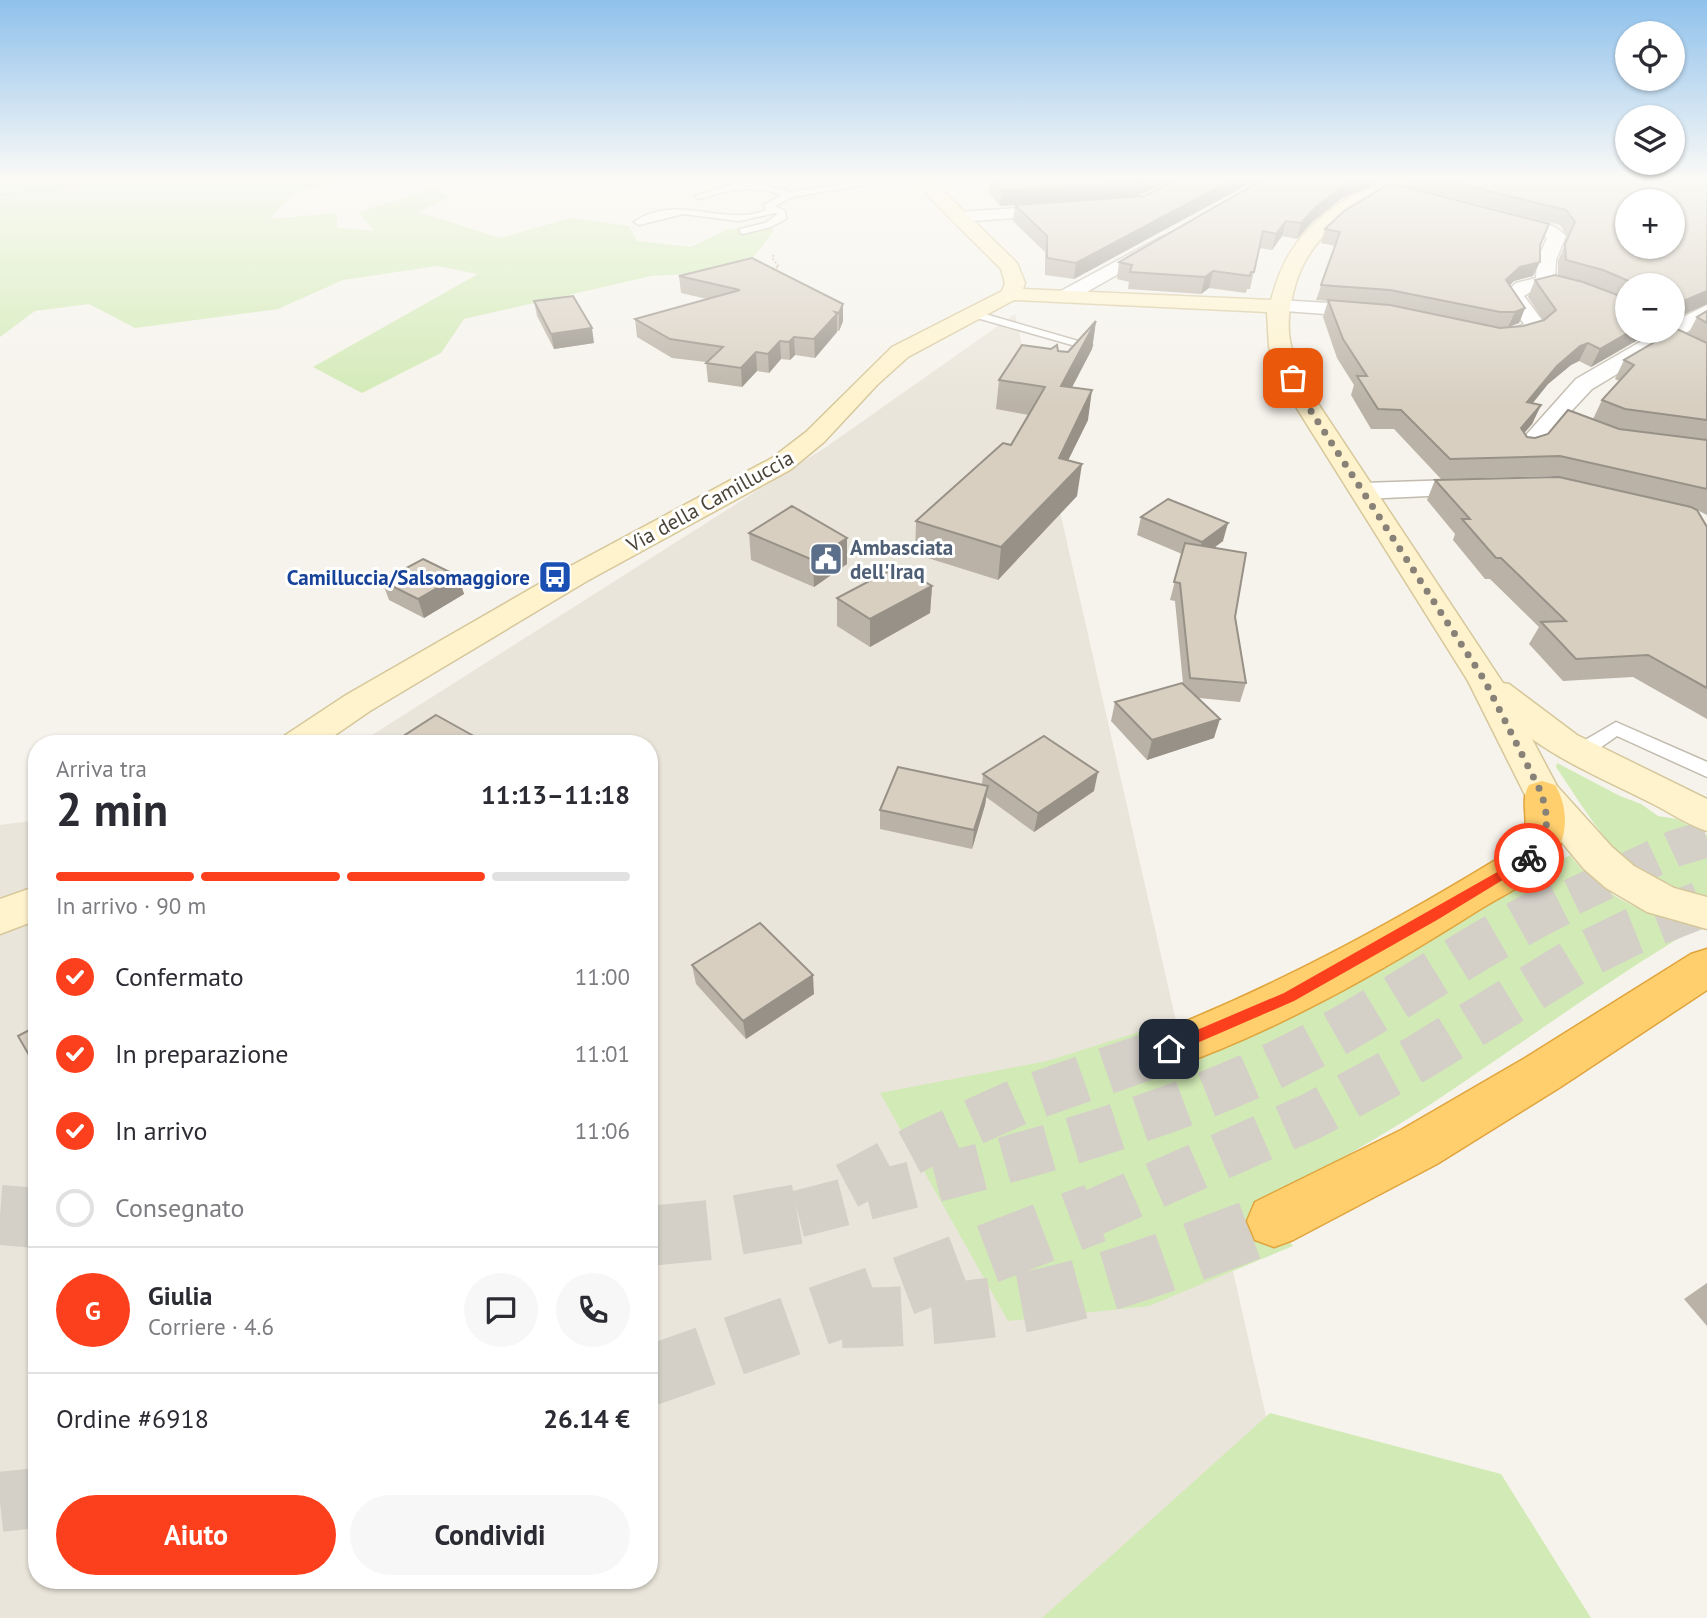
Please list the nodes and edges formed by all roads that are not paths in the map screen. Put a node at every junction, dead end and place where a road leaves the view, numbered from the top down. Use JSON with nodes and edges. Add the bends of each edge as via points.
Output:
{"nodes":[{"id":1,"x":998,"y":256,"type":"edge"},
{"id":2,"x":1139,"y":256,"type":"edge"},
{"id":3,"x":1298,"y":256,"type":"edge"},
{"id":4,"x":1547,"y":256,"type":"edge"},
{"id":5,"x":1548,"y":286,"type":"junction"},
{"id":6,"x":1012,"y":294,"type":"junction"},
{"id":7,"x":1063,"y":297,"type":"junction"},
{"id":8,"x":1279,"y":306,"type":"junction"},
{"id":9,"x":1615,"y":306,"type":"edge"},
{"id":10,"x":1707,"y":311,"type":"edge"},
{"id":11,"x":974,"y":314,"type":"junction"},
{"id":12,"x":1395,"y":315,"type":"edge"},
{"id":13,"x":1685,"y":322,"type":"edge"},
{"id":14,"x":1470,"y":333,"type":"edge"},
{"id":15,"x":1648,"y":343,"type":"edge"},
{"id":16,"x":1681,"y":343,"type":"edge"},
{"id":17,"x":1687,"y":346,"type":"edge"},
{"id":18,"x":1069,"y":366,"type":"edge"},
{"id":19,"x":1527,"y":449,"type":"edge"},
{"id":20,"x":1505,"y":486,"type":"edge"},
{"id":21,"x":1363,"y":491,"type":"junction"},
{"id":22,"x":1485,"y":681,"type":"junction"},
{"id":23,"x":310,"y":735,"type":"edge"},
{"id":24,"x":1580,"y":752,"type":"junction"},
{"id":25,"x":1522,"y":754,"type":"junction"},
{"id":26,"x":1707,"y":770,"type":"edge"},
{"id":27,"x":1542,"y":794,"type":"junction"},
{"id":28,"x":1697,"y":806,"type":"edge"},
{"id":29,"x":28,"y":906,"type":"edge"},
{"id":30,"x":1707,"y":914,"type":"edge"},
{"id":31,"x":0,"y":917,"type":"edge"},
{"id":32,"x":1707,"y":967,"type":"edge"},
{"id":33,"x":1169,"y":1049,"type":"tunnel mouth"},
{"id":34,"x":1274,"y":1221,"type":"tunnel mouth"}],
"edges":[{"from":1,"to":6,"type":"street","via":[[1010,267],[1015,286]]},
{"from":2,"to":7,"type":"street"},
{"from":3,"to":8,"type":"street","via":[[1289,269]]},
{"from":4,"to":5,"type":"street","via":[[1543,269]]},
{"from":5,"to":9,"type":"street","via":[[1594,295]]},
{"from":5,"to":14,"type":"street","via":[[1531,286],[1513,294],[1535,324],[1529,331]]},
{"from":6,"to":7,"type":"street"},
{"from":6,"to":11,"type":"street","name":"Via della Camilluccia"},
{"from":7,"to":8,"type":"street"},
{"from":8,"to":12,"type":"street"},
{"from":8,"to":21,"type":"street","via":[[1276,324],[1293,378]]},
{"from":10,"to":13,"type":"street"},
{"from":11,"to":18,"type":"lane","via":[[1086,345]]},
{"from":11,"to":23,"type":"street","name":"Via della Camilluccia","via":[[900,352],[815,437],[781,464],[493,623]]},
{"from":15,"to":19,"type":"street","via":[[1584,384],[1564,420]]},
{"from":16,"to":17,"type":"street"},
{"from":20,"to":21,"type":"street"},
{"from":21,"to":22,"type":"street"},
{"from":22,"to":24,"type":"street","via":[[1529,721]]},
{"from":22,"to":25,"type":"street"},
{"from":24,"to":25,"type":"street","via":[[1539,743]]},
{"from":24,"to":26,"type":"lane","via":[[1616,728]]},
{"from":24,"to":28,"type":"street"},
{"from":25,"to":27,"type":"street"},
{"from":27,"to":30,"type":"street","via":[[1620,877],[1662,901]]},
{"from":27,"to":33,"type":"highway","via":[[1546,830],[1534,855],[1289,997]]},
{"from":29,"to":31,"type":"street"},
{"from":32,"to":34,"type":"highway","via":[[1419,1147]]}]}
